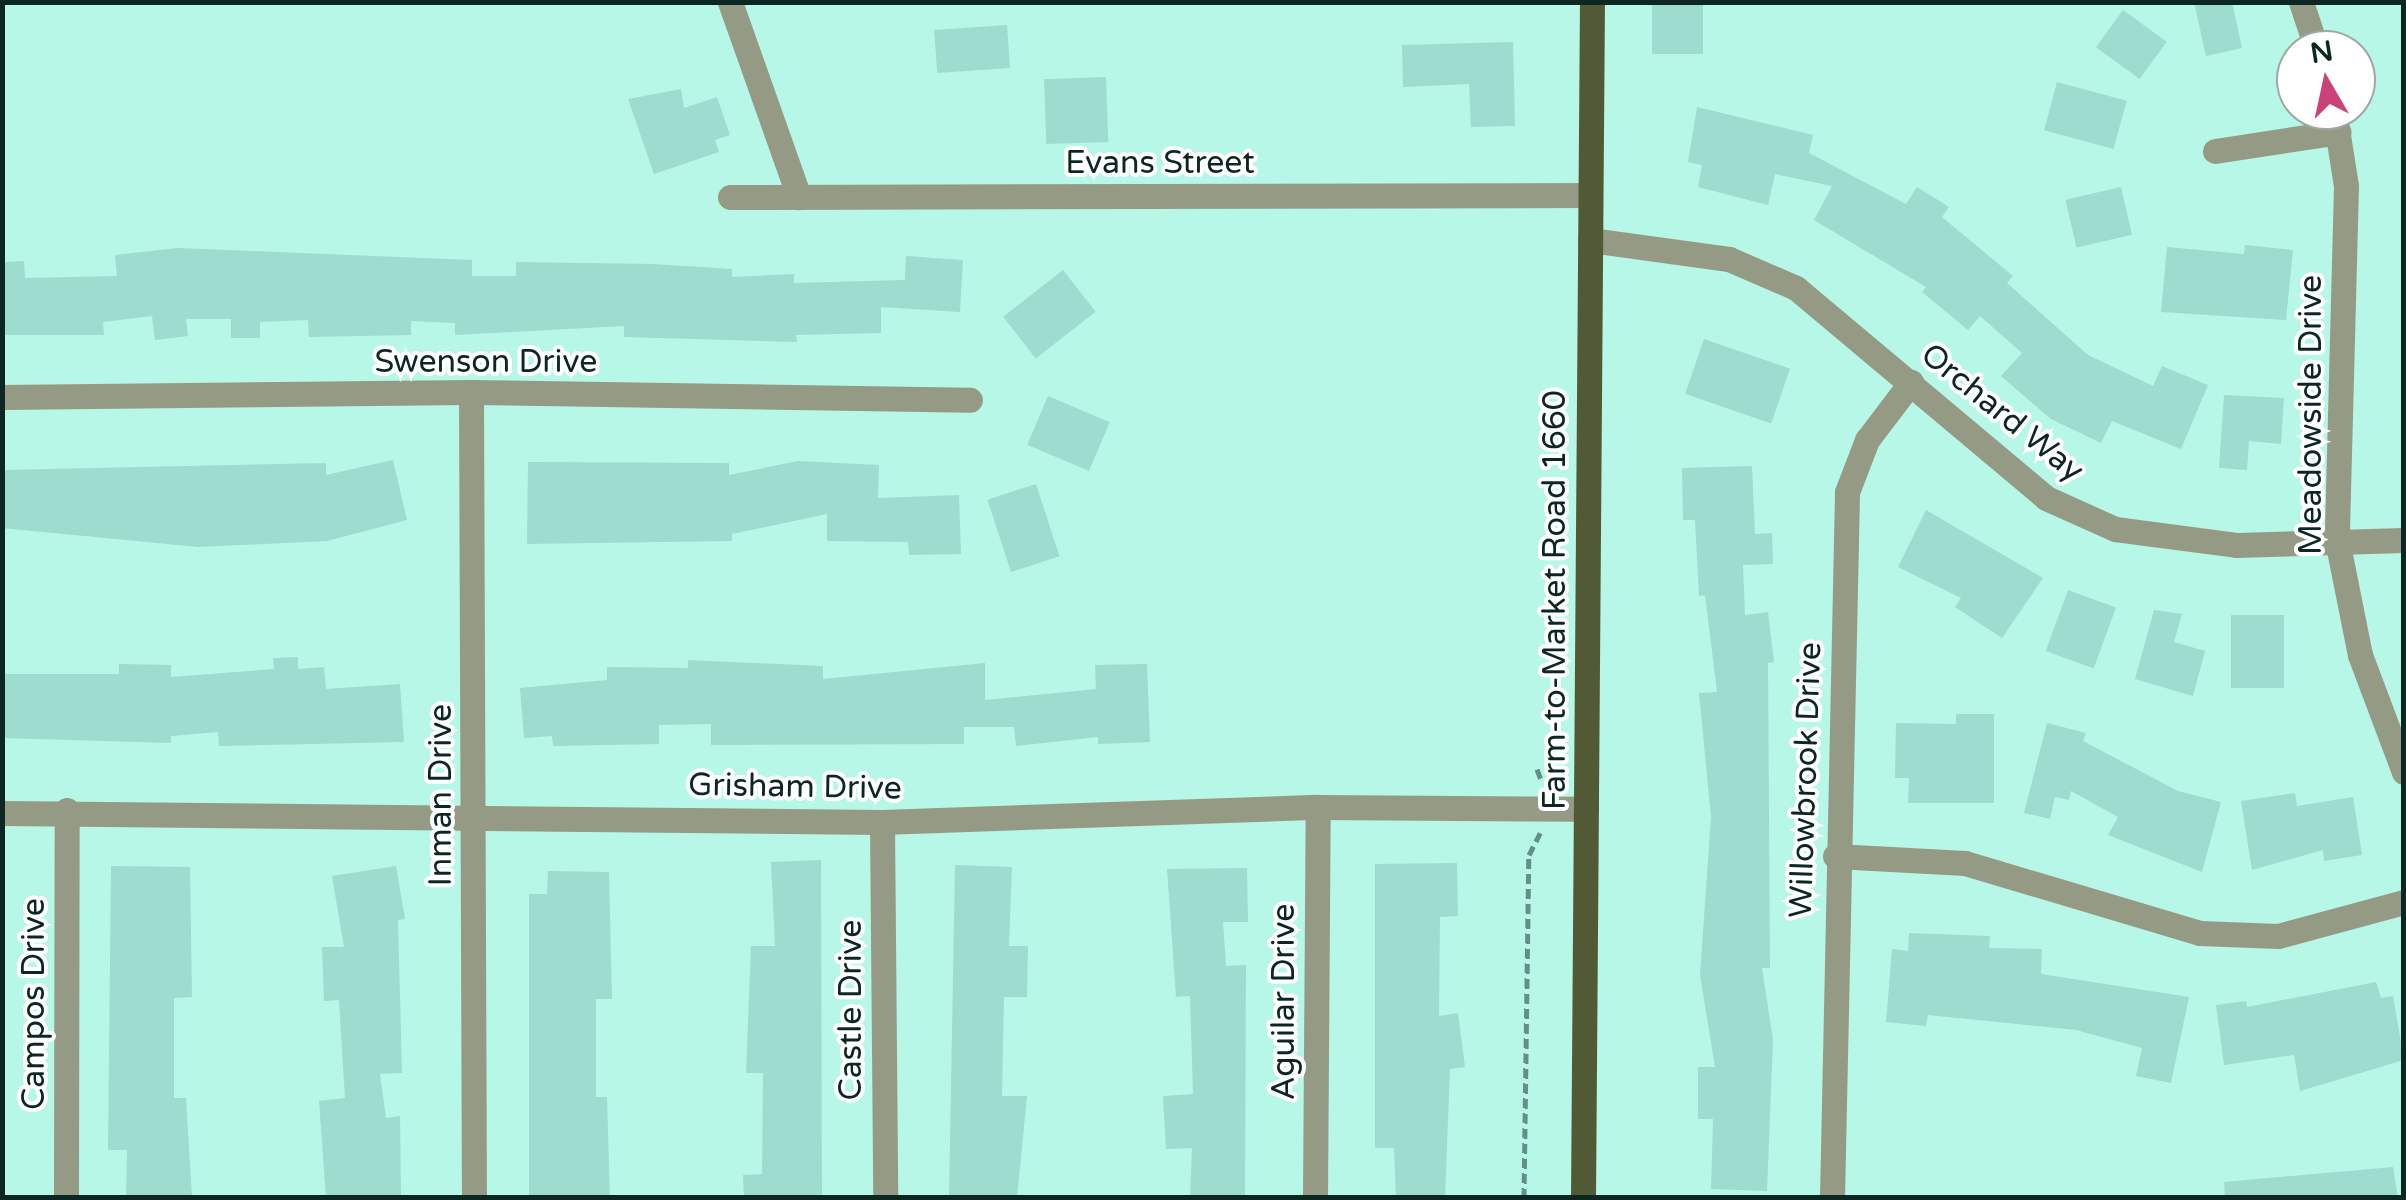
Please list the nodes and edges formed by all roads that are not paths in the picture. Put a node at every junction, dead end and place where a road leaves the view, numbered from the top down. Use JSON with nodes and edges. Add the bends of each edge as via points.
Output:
{"nodes":[{"id":1,"x":730,"y":2,"type":"edge"},
{"id":2,"x":1592,"y":2,"type":"edge"},
{"id":3,"x":2300,"y":2,"type":"edge"},
{"id":4,"x":2310,"y":30,"type":"edge"},
{"id":5,"x":2300,"y":130,"type":"edge"},
{"id":6,"x":2337,"y":130,"type":"edge"},
{"id":7,"x":2215,"y":151,"type":"dead end"},
{"id":8,"x":1590,"y":195,"type":"junction"},
{"id":9,"x":798,"y":196,"type":"junction"},
{"id":10,"x":730,"y":197,"type":"dead end"},
{"id":11,"x":1590,"y":240,"type":"junction"},
{"id":12,"x":1912,"y":382,"type":"junction"},
{"id":13,"x":471,"y":392,"type":"junction"},
{"id":14,"x":2,"y":397,"type":"edge"},
{"id":15,"x":970,"y":400,"type":"dead end"},
{"id":16,"x":2336,"y":540,"type":"junction"},
{"id":17,"x":2404,"y":540,"type":"edge"},
{"id":18,"x":2404,"y":772,"type":"edge"},
{"id":19,"x":1318,"y":807,"type":"junction"},
{"id":20,"x":1586,"y":809,"type":"junction"},
{"id":21,"x":67,"y":810,"type":"junction"},
{"id":22,"x":2,"y":813,"type":"edge"},
{"id":23,"x":474,"y":813,"type":"junction"},
{"id":24,"x":882,"y":822,"type":"junction"},
{"id":25,"x":1835,"y":856,"type":"junction"},
{"id":26,"x":2404,"y":902,"type":"edge"},
{"id":27,"x":66,"y":1198,"type":"edge"},
{"id":28,"x":474,"y":1198,"type":"edge"},
{"id":29,"x":884,"y":1198,"type":"edge"},
{"id":30,"x":1315,"y":1198,"type":"edge"},
{"id":31,"x":1583,"y":1198,"type":"edge"},
{"id":32,"x":1832,"y":1198,"type":"edge"}],
"edges":[{"from":1,"to":9,"type":"street"},
{"from":2,"to":8,"type":"main road","name":"Farm-to-Market Road 1660"},
{"from":3,"to":4,"type":"street"},
{"from":5,"to":7,"type":"street"},
{"from":6,"to":16,"type":"street","name":"Meadowside Drive","via":[[2346,186]]},
{"from":8,"to":9,"type":"street","name":"Evans Street"},
{"from":8,"to":11,"type":"main road","name":"Farm-to-Market Road 1660"},
{"from":9,"to":10,"type":"street","name":"Evans Street"},
{"from":11,"to":12,"type":"street","name":"Orchard Way","via":[[1728,259],[1796,288]]},
{"from":11,"to":20,"type":"main road","name":"Farm-to-Market Road 1660"},
{"from":12,"to":16,"type":"street","name":"Orchard Way","via":[[2046,498],[2114,529],[2236,545]]},
{"from":12,"to":25,"type":"street","name":"Willowbrook Drive","via":[[1867,440],[1847,492]]},
{"from":13,"to":14,"type":"street","name":"Swenson Drive"},
{"from":13,"to":15,"type":"street","name":"Swenson Drive"},
{"from":13,"to":23,"type":"street","name":"Inman Drive"},
{"from":16,"to":17,"type":"street","name":"Orchard Way"},
{"from":16,"to":18,"type":"street","name":"Meadowside Drive","via":[[2360,655]]},
{"from":19,"to":20,"type":"street","name":"Grisham Drive"},
{"from":19,"to":24,"type":"street","name":"Grisham Drive"},
{"from":19,"to":30,"type":"street","name":"Aguilar Drive"},
{"from":20,"to":31,"type":"main road","name":"Farm-to-Market Road 1660"},
{"from":21,"to":22,"type":"street","name":"Grisham Drive"},
{"from":21,"to":23,"type":"street","name":"Grisham Drive"},
{"from":21,"to":27,"type":"street","name":"Campos Drive"},
{"from":23,"to":24,"type":"street","name":"Grisham Drive"},
{"from":23,"to":28,"type":"street","name":"Inman Drive"},
{"from":24,"to":29,"type":"street","name":"Castle Drive"},
{"from":25,"to":26,"type":"street","via":[[1965,864],[2200,933],[2278,936]]},
{"from":25,"to":32,"type":"street","name":"Willowbrook Drive"}]}
